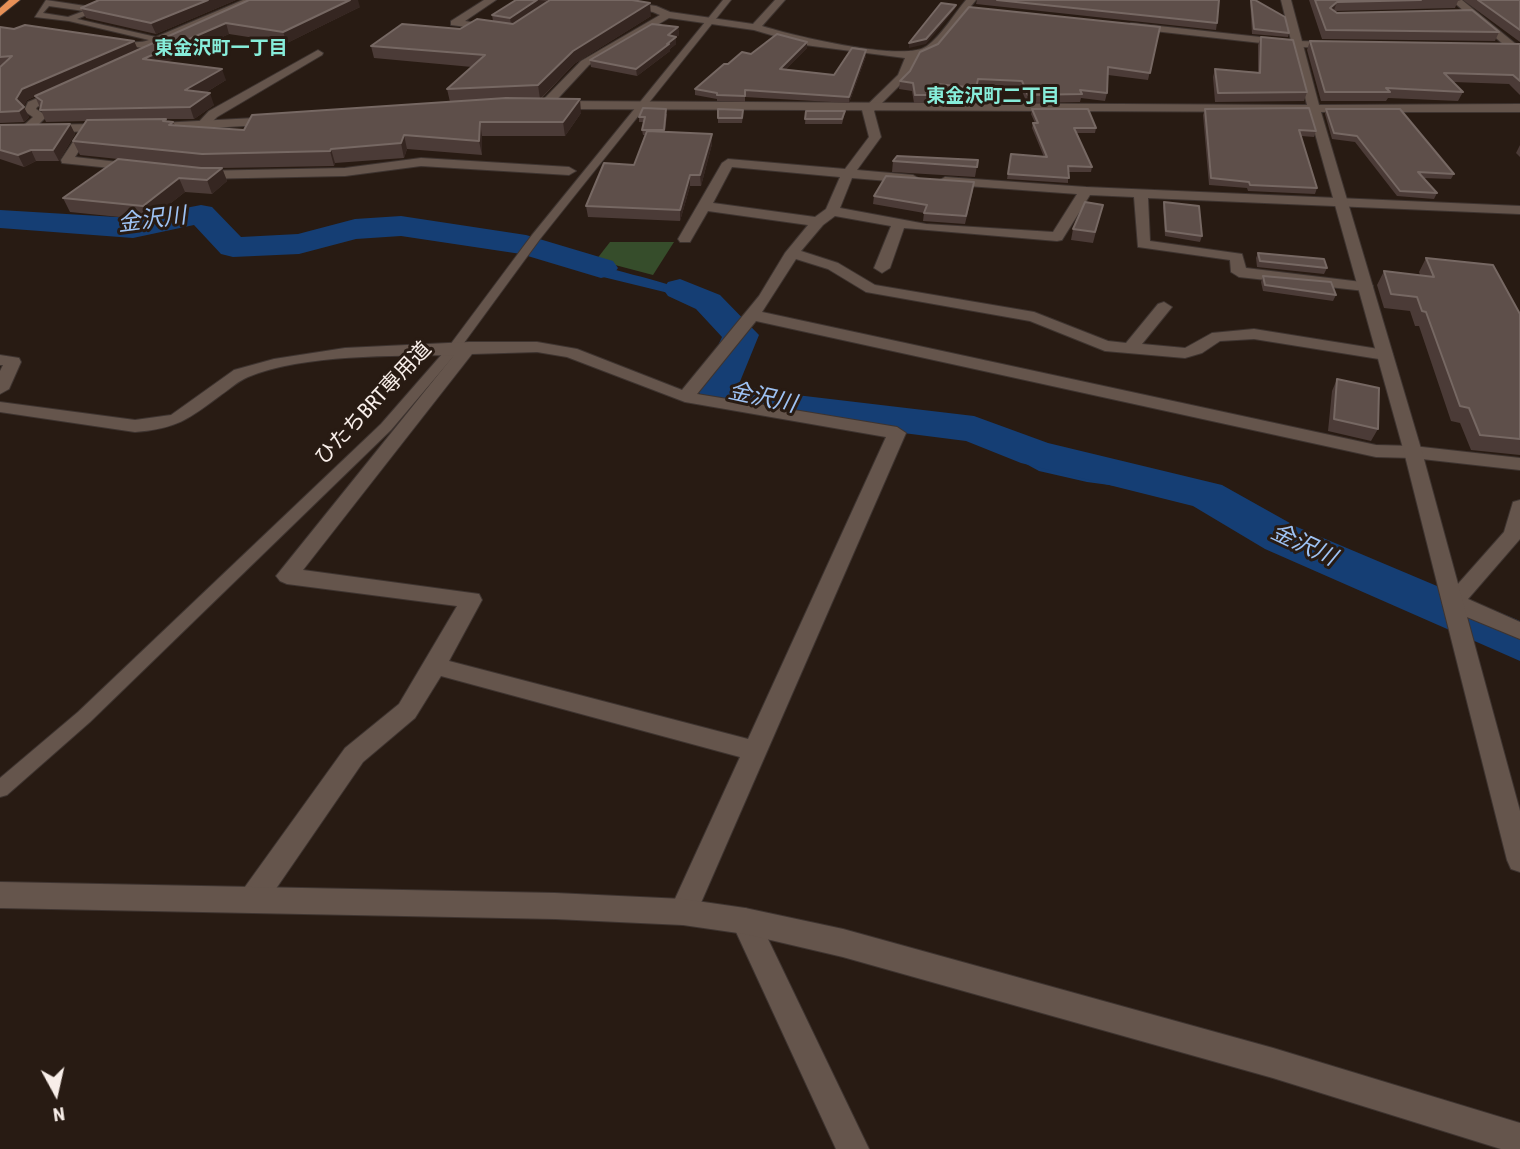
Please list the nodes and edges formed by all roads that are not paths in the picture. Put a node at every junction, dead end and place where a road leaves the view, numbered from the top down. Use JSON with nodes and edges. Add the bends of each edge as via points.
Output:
{"nodes":[{"id":1,"x":15,"y":0,"type":"edge"},
{"id":2,"x":118,"y":0,"type":"edge"},
{"id":3,"x":249,"y":0,"type":"edge"},
{"id":4,"x":266,"y":0,"type":"edge"},
{"id":5,"x":491,"y":0,"type":"edge"},
{"id":6,"x":593,"y":0,"type":"edge"},
{"id":7,"x":727,"y":0,"type":"edge"},
{"id":8,"x":780,"y":0,"type":"edge"},
{"id":9,"x":1286,"y":0,"type":"edge"},
{"id":10,"x":1456,"y":0,"type":"edge"},
{"id":11,"x":49,"y":2,"type":"edge"},
{"id":12,"x":638,"y":3,"type":"edge"},
{"id":13,"x":968,"y":4,"type":"edge"},
{"id":14,"x":94,"y":9,"type":"junction"},
{"id":15,"x":979,"y":9,"type":"edge"},
{"id":16,"x":0,"y":13,"type":"edge"},
{"id":17,"x":1458,"y":13,"type":"edge"},
{"id":18,"x":1470,"y":13,"type":"junction"},
{"id":19,"x":667,"y":15,"type":"junction"},
{"id":20,"x":69,"y":19,"type":"junction"},
{"id":21,"x":712,"y":21,"type":"junction"},
{"id":22,"x":1117,"y":24,"type":"edge"},
{"id":23,"x":755,"y":27,"type":"junction"},
{"id":24,"x":502,"y":30,"type":"edge"},
{"id":25,"x":156,"y":39,"type":"junction"},
{"id":26,"x":107,"y":43,"type":"edge"},
{"id":27,"x":1297,"y":44,"type":"junction"},
{"id":28,"x":1351,"y":45,"type":"edge"},
{"id":29,"x":1499,"y":47,"type":"edge"},
{"id":30,"x":1516,"y":47,"type":"edge"},
{"id":31,"x":318,"y":52,"type":"dead end"},
{"id":32,"x":912,"y":56,"type":"junction"},
{"id":33,"x":132,"y":59,"type":"edge"},
{"id":34,"x":76,"y":84,"type":"edge"},
{"id":35,"x":640,"y":106,"type":"junction"},
{"id":36,"x":1314,"y":108,"type":"junction"},
{"id":37,"x":1520,"y":108,"type":"edge"},
{"id":38,"x":868,"y":110,"type":"junction"},
{"id":39,"x":286,"y":120,"type":"edge"},
{"id":40,"x":201,"y":126,"type":"junction"},
{"id":41,"x":150,"y":127,"type":"edge"},
{"id":42,"x":88,"y":128,"type":"junction"},
{"id":43,"x":125,"y":128,"type":"edge"},
{"id":44,"x":0,"y":129,"type":"edge"},
{"id":45,"x":27,"y":129,"type":"junction"},
{"id":46,"x":148,"y":170,"type":"edge"},
{"id":47,"x":569,"y":171,"type":"dead end"},
{"id":48,"x":188,"y":174,"type":"edge"},
{"id":49,"x":847,"y":175,"type":"junction"},
{"id":50,"x":1086,"y":191,"type":"junction"},
{"id":51,"x":1141,"y":193,"type":"junction"},
{"id":52,"x":1341,"y":203,"type":"junction"},
{"id":53,"x":704,"y":206,"type":"junction"},
{"id":54,"x":1520,"y":210,"type":"edge"},
{"id":55,"x":832,"y":211,"type":"junction"},
{"id":56,"x":818,"y":222,"type":"junction"},
{"id":57,"x":899,"y":224,"type":"junction"},
{"id":58,"x":685,"y":239,"type":"dead end"},
{"id":59,"x":792,"y":253,"type":"junction"},
{"id":60,"x":882,"y":268,"type":"dead end"},
{"id":61,"x":1365,"y":286,"type":"junction"},
{"id":62,"x":1164,"y":307,"type":"dead end"},
{"id":63,"x":746,"y":322,"type":"junction"},
{"id":64,"x":462,"y":348,"type":"junction"},
{"id":65,"x":1130,"y":349,"type":"junction"},
{"id":66,"x":1385,"y":355,"type":"junction"},
{"id":67,"x":0,"y":360,"type":"edge"},
{"id":68,"x":0,"y":388,"type":"edge"},
{"id":69,"x":691,"y":391,"type":"junction"},
{"id":70,"x":0,"y":407,"type":"edge"},
{"id":71,"x":1413,"y":452,"type":"junction"},
{"id":72,"x":1520,"y":464,"type":"edge"},
{"id":73,"x":1520,"y":507,"type":"edge"},
{"id":74,"x":1453,"y":602,"type":"junction"},
{"id":75,"x":1520,"y":631,"type":"edge"},
{"id":76,"x":435,"y":666,"type":"junction"},
{"id":77,"x":755,"y":751,"type":"junction"},
{"id":78,"x":0,"y":789,"type":"edge"},
{"id":79,"x":1520,"y":860,"type":"edge"},
{"id":80,"x":0,"y":895,"type":"edge"},
{"id":81,"x":252,"y":900,"type":"junction"},
{"id":82,"x":683,"y":912,"type":"junction"},
{"id":83,"x":745,"y":921,"type":"junction"},
{"id":84,"x":1520,"y":1139,"type":"edge"},
{"id":85,"x":853,"y":1149,"type":"edge"}],
"edges":[{"from":1,"to":16,"type":"highway"},
{"from":2,"to":14,"type":"lane"},
{"from":3,"to":25,"type":"lane"},
{"from":4,"to":33,"type":"street"},
{"from":5,"to":24,"type":"street","via":[[455,23]]},
{"from":6,"to":12,"type":"street"},
{"from":7,"to":21,"type":"lane","name":"ひたちBRT専用道"},
{"from":8,"to":23,"type":"street"},
{"from":9,"to":27,"type":"street"},
{"from":10,"to":18,"type":"street"},
{"from":11,"to":14,"type":"lane"},
{"from":11,"to":20,"type":"lane","via":[[38,15]]},
{"from":12,"to":19,"type":"street"},
{"from":13,"to":15,"type":"street"},
{"from":13,"to":32,"type":"street","via":[[931,48]]},
{"from":14,"to":20,"type":"lane"},
{"from":17,"to":18,"type":"street"},
{"from":18,"to":30,"type":"street"},
{"from":19,"to":21,"type":"street"},
{"from":19,"to":35,"type":"street","via":[[585,63],[538,105]]},
{"from":20,"to":25,"type":"lane"},
{"from":21,"to":23,"type":"street"},
{"from":21,"to":35,"type":"lane","name":"ひたちBRT専用道"},
{"from":22,"to":27,"type":"street"},
{"from":23,"to":32,"type":"street","via":[[805,42]]},
{"from":25,"to":26,"type":"lane","via":[[141,46]]},
{"from":27,"to":28,"type":"street"},
{"from":27,"to":36,"type":"street"},
{"from":29,"to":30,"type":"street"},
{"from":31,"to":40,"type":"street","via":[[213,114]]},
{"from":32,"to":38,"type":"street","via":[[904,76]]},
{"from":34,"to":45,"type":"street","via":[[32,105],[30,111],[41,116]]},
{"from":35,"to":38,"type":"street"},
{"from":35,"to":64,"type":"lane","name":"ひたちBRT専用道","via":[[519,260]]},
{"from":36,"to":37,"type":"street"},
{"from":36,"to":38,"type":"street"},
{"from":36,"to":52,"type":"street"},
{"from":38,"to":49,"type":"street","via":[[875,137]]},
{"from":39,"to":40,"type":"street"},
{"from":40,"to":41,"type":"street"},
{"from":42,"to":43,"type":"street"},
{"from":42,"to":45,"type":"street"},
{"from":42,"to":46,"type":"street","via":[[67,160]]},
{"from":44,"to":45,"type":"street"},
{"from":47,"to":48,"type":"street","via":[[421,162],[345,172]]},
{"from":49,"to":50,"type":"street"},
{"from":49,"to":53,"type":"street","via":[[728,163]]},
{"from":49,"to":55,"type":"street"},
{"from":50,"to":51,"type":"street"},
{"from":50,"to":57,"type":"street","via":[[1058,237]]},
{"from":51,"to":52,"type":"street"},
{"from":51,"to":61,"type":"street","via":[[1143,244],[1237,257],[1239,272]]},
{"from":52,"to":54,"type":"street"},
{"from":52,"to":61,"type":"street"},
{"from":53,"to":56,"type":"street"},
{"from":53,"to":58,"type":"street"},
{"from":55,"to":56,"type":"street"},
{"from":55,"to":57,"type":"street"},
{"from":56,"to":59,"type":"street"},
{"from":57,"to":60,"type":"street"},
{"from":59,"to":63,"type":"street","via":[[766,299]]},
{"from":59,"to":65,"type":"street","via":[[834,266],[871,289],[1034,317],[1105,346]]},
{"from":61,"to":66,"type":"street"},
{"from":62,"to":65,"type":"street"},
{"from":63,"to":69,"type":"street"},
{"from":63,"to":71,"type":"street","via":[[1376,451]]},
{"from":64,"to":69,"type":"street","via":[[537,346]]},
{"from":64,"to":70,"type":"street","via":[[345,353],[274,364],[240,374],[177,419],[154,425]]},
{"from":64,"to":76,"type":"street","via":[[287,576],[471,600]]},
{"from":64,"to":78,"type":"lane","name":"ひたちBRT専用道","via":[[352,462],[84,717]]},
{"from":65,"to":66,"type":"street","via":[[1197,352],[1215,336],[1247,333]]},
{"from":66,"to":71,"type":"street"},
{"from":67,"to":68,"type":"street","via":[[13,362]]},
{"from":69,"to":77,"type":"street","via":[[898,433]]},
{"from":71,"to":72,"type":"street"},
{"from":71,"to":74,"type":"street"},
{"from":73,"to":74,"type":"street","via":[[1513,534]]},
{"from":74,"to":75,"type":"street"},
{"from":74,"to":79,"type":"street"},
{"from":76,"to":77,"type":"street"},
{"from":76,"to":81,"type":"street","via":[[407,711],[354,755]]},
{"from":77,"to":82,"type":"street"},
{"from":80,"to":81,"type":"street"},
{"from":81,"to":82,"type":"street"},
{"from":82,"to":83,"type":"street"},
{"from":83,"to":84,"type":"street","via":[[843,943],[1233,1052]]},
{"from":83,"to":85,"type":"street"}]}
